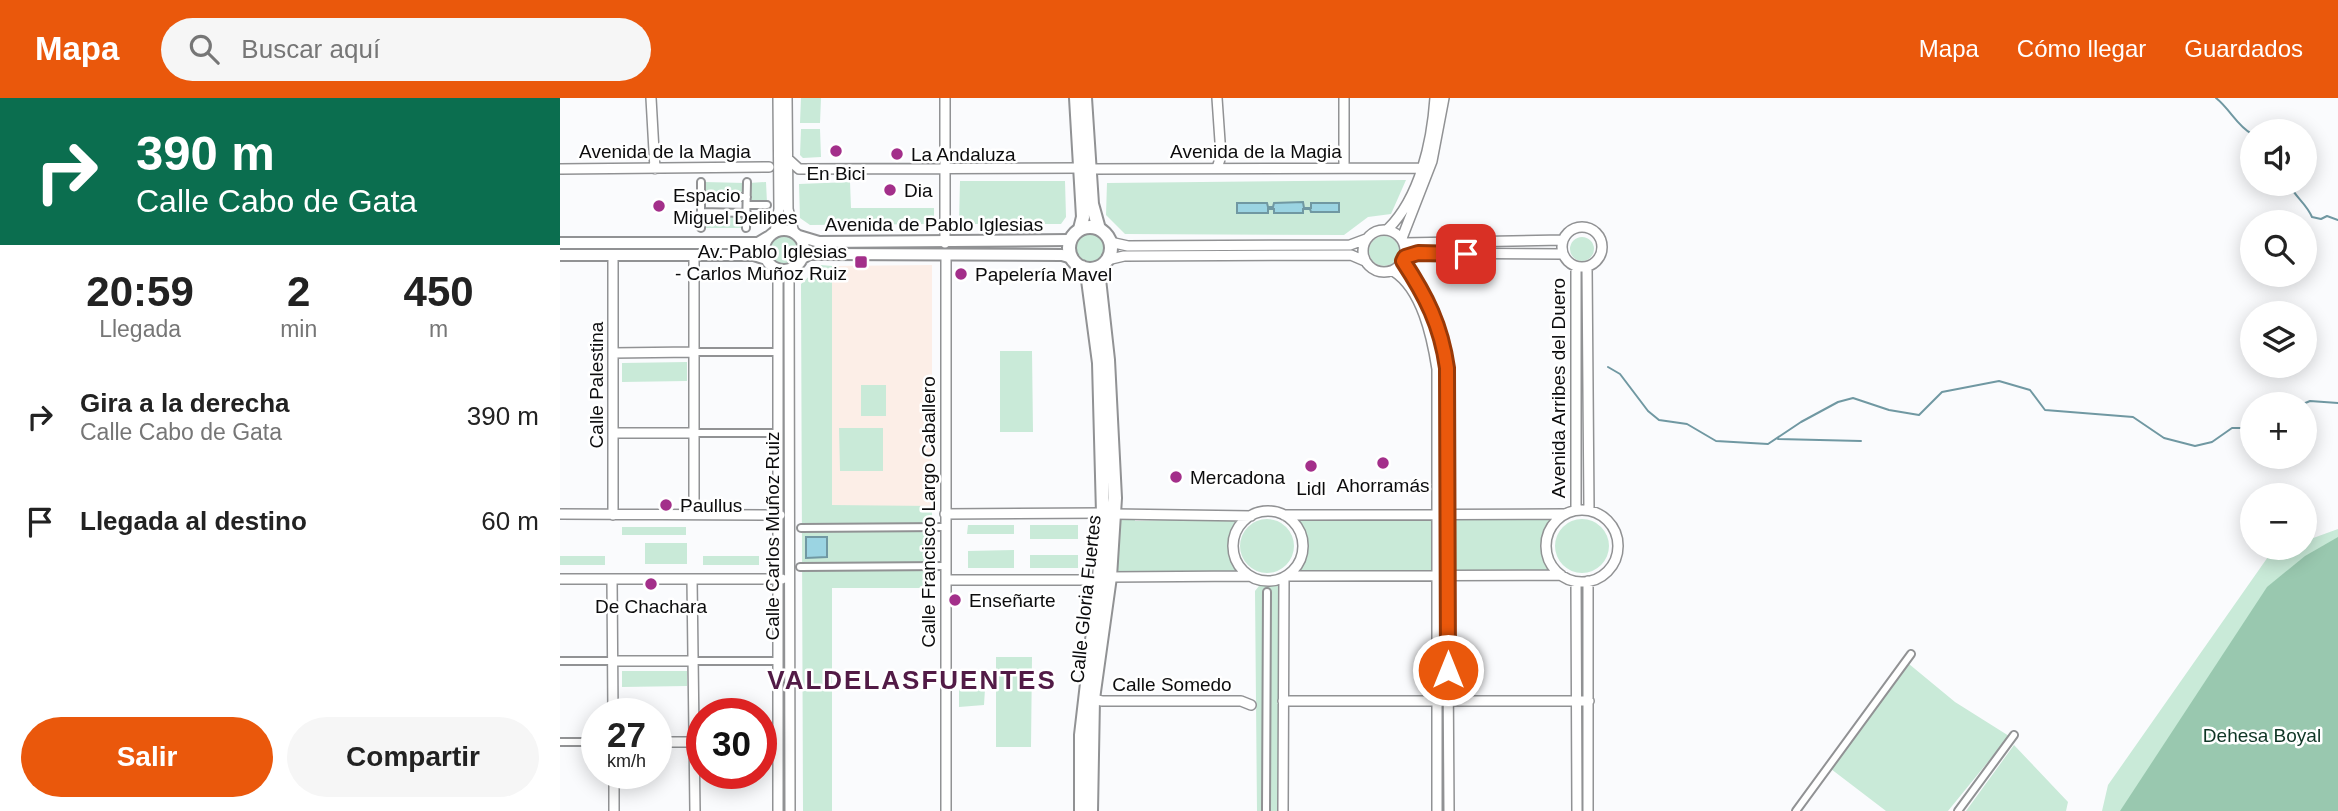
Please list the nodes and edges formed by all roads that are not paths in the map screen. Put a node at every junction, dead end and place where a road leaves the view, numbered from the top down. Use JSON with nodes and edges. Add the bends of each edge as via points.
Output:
{"nodes":[{"id":1,"x":651,"y":98,"type":"edge"},
{"id":2,"x":778,"y":98,"type":"edge"},
{"id":3,"x":787,"y":98,"type":"edge"},
{"id":4,"x":945,"y":98,"type":"edge"},
{"id":5,"x":1076,"y":98,"type":"edge"},
{"id":6,"x":1085,"y":98,"type":"edge"},
{"id":7,"x":1217,"y":98,"type":"edge"},
{"id":8,"x":1344,"y":98,"type":"edge"},
{"id":9,"x":1435,"y":98,"type":"edge"},
{"id":10,"x":1444,"y":98,"type":"edge"},
{"id":11,"x":783,"y":158,"type":"junction"},
{"id":12,"x":769,"y":167,"type":"junction"},
{"id":13,"x":1085,"y":168,"type":"junction"},
{"id":14,"x":1217,"y":168,"type":"junction"},
{"id":15,"x":1344,"y":168,"type":"junction"},
{"id":16,"x":1422,"y":168,"type":"junction"},
{"id":17,"x":560,"y":169,"type":"edge"},
{"id":18,"x":655,"y":169,"type":"junction"},
{"id":19,"x":799,"y":169,"type":"junction"},
{"id":20,"x":945,"y":169,"type":"junction"},
{"id":21,"x":783,"y":180,"type":"junction"},
{"id":22,"x":701,"y":182,"type":"dead end"},
{"id":23,"x":747,"y":182,"type":"dead end"},
{"id":24,"x":701,"y":197,"type":"junction"},
{"id":25,"x":747,"y":205,"type":"junction"},
{"id":26,"x":767,"y":205,"type":"dead end"},
{"id":27,"x":701,"y":212,"type":"junction"},
{"id":28,"x":701,"y":228,"type":"dead end"},
{"id":29,"x":746,"y":228,"type":"dead end"},
{"id":30,"x":1080,"y":229,"type":"junction"},
{"id":31,"x":1099,"y":229,"type":"junction"},
{"id":32,"x":1388,"y":229,"type":"junction"},
{"id":33,"x":772,"y":235,"type":"junction"},
{"id":34,"x":797,"y":235,"type":"junction"},
{"id":35,"x":1366,"y":239,"type":"junction"},
{"id":36,"x":1070,"y":240,"type":"junction"},
{"id":37,"x":1563,"y":240,"type":"junction"},
{"id":38,"x":1403,"y":241,"type":"junction"},
{"id":39,"x":1111,"y":242,"type":"junction"},
{"id":40,"x":560,"y":243,"type":"edge"},
{"id":41,"x":946,"y":249,"type":"junction"},
{"id":42,"x":1563,"y":254,"type":"junction"},
{"id":43,"x":560,"y":255,"type":"edge"},
{"id":44,"x":613,"y":255,"type":"junction"},
{"id":45,"x":694,"y":256,"type":"junction"},
{"id":46,"x":766,"y":259,"type":"junction"},
{"id":47,"x":1404,"y":259,"type":"junction"},
{"id":48,"x":1365,"y":261,"type":"junction"},
{"id":49,"x":800,"y":262,"type":"junction"},
{"id":50,"x":1077,"y":263,"type":"junction"},
{"id":51,"x":1104,"y":263,"type":"junction"},
{"id":52,"x":1576,"y":267,"type":"junction"},
{"id":53,"x":1587,"y":267,"type":"junction"},
{"id":54,"x":775,"y":268,"type":"junction"},
{"id":55,"x":1393,"y":271,"type":"junction"},
{"id":56,"x":694,"y":352,"type":"junction"},
{"id":57,"x":778,"y":352,"type":"junction"},
{"id":58,"x":613,"y":353,"type":"junction"},
{"id":59,"x":613,"y":433,"type":"junction"},
{"id":60,"x":694,"y":433,"type":"junction"},
{"id":61,"x":778,"y":433,"type":"junction"},
{"id":62,"x":1576,"y":510,"type":"junction"},
{"id":63,"x":1589,"y":510,"type":"junction"},
{"id":64,"x":1108,"y":513,"type":"junction"},
{"id":65,"x":560,"y":514,"type":"edge"},
{"id":66,"x":694,"y":514,"type":"junction"},
{"id":67,"x":789,"y":514,"type":"junction"},
{"id":68,"x":945,"y":514,"type":"junction"},
{"id":69,"x":1564,"y":514,"type":"junction"},
{"id":70,"x":613,"y":515,"type":"junction"},
{"id":71,"x":778,"y":515,"type":"junction"},
{"id":72,"x":1437,"y":515,"type":"junction"},
{"id":73,"x":1448,"y":515,"type":"junction"},
{"id":74,"x":1251,"y":516,"type":"junction"},
{"id":75,"x":1284,"y":516,"type":"junction"},
{"id":76,"x":801,"y":527,"type":"dead end"},
{"id":77,"x":946,"y":527,"type":"junction"},
{"id":78,"x":946,"y":566,"type":"junction"},
{"id":79,"x":800,"y":567,"type":"dead end"},
{"id":80,"x":1561,"y":575,"type":"junction"},
{"id":81,"x":1249,"y":576,"type":"junction"},
{"id":82,"x":1443,"y":576,"type":"junction"},
{"id":83,"x":1285,"y":577,"type":"junction"},
{"id":84,"x":1105,"y":578,"type":"junction"},
{"id":85,"x":560,"y":579,"type":"edge"},
{"id":86,"x":612,"y":579,"type":"junction"},
{"id":87,"x":692,"y":579,"type":"junction"},
{"id":88,"x":778,"y":579,"type":"junction"},
{"id":89,"x":789,"y":579,"type":"junction"},
{"id":90,"x":946,"y":580,"type":"junction"},
{"id":91,"x":1588,"y":581,"type":"junction"},
{"id":92,"x":1576,"y":582,"type":"junction"},
{"id":93,"x":1267,"y":593,"type":"dead end"},
{"id":94,"x":1911,"y":654,"type":"dead end"},
{"id":95,"x":560,"y":661,"type":"edge"},
{"id":96,"x":613,"y":661,"type":"junction"},
{"id":97,"x":692,"y":661,"type":"junction"},
{"id":98,"x":778,"y":661,"type":"junction"},
{"id":99,"x":613,"y":698,"type":"edge"},
{"id":100,"x":695,"y":698,"type":"edge"},
{"id":101,"x":1247,"y":701,"type":"dead end"},
{"id":102,"x":1283,"y":701,"type":"junction"},
{"id":103,"x":1437,"y":701,"type":"junction"},
{"id":104,"x":1448,"y":701,"type":"junction"},
{"id":105,"x":1577,"y":701,"type":"junction"},
{"id":106,"x":1589,"y":701,"type":"junction"},
{"id":107,"x":1096,"y":702,"type":"junction"},
{"id":108,"x":2014,"y":735,"type":"dead end"},
{"id":109,"x":560,"y":742,"type":"edge"},
{"id":110,"x":581,"y":742,"type":"edge"},
{"id":111,"x":778,"y":742,"type":"joint"},
{"id":112,"x":614,"y":789,"type":"edge"},
{"id":113,"x":696,"y":789,"type":"edge"},
{"id":114,"x":614,"y":811,"type":"edge"},
{"id":115,"x":695,"y":811,"type":"edge"},
{"id":116,"x":778,"y":811,"type":"edge"},
{"id":117,"x":790,"y":811,"type":"edge"},
{"id":118,"x":946,"y":811,"type":"edge"},
{"id":119,"x":1081,"y":811,"type":"edge"},
{"id":120,"x":1091,"y":811,"type":"edge"},
{"id":121,"x":1266,"y":811,"type":"edge"},
{"id":122,"x":1283,"y":811,"type":"edge"},
{"id":123,"x":1437,"y":811,"type":"edge"},
{"id":124,"x":1449,"y":811,"type":"edge"},
{"id":125,"x":1577,"y":811,"type":"edge"},
{"id":126,"x":1588,"y":811,"type":"edge"},
{"id":127,"x":1796,"y":811,"type":"edge"},
{"id":128,"x":1958,"y":811,"type":"edge"}],
"edges":[{"from":1,"to":18,"type":"street"},
{"from":2,"to":11,"type":"street"},
{"from":3,"to":11,"type":"street"},
{"from":4,"to":20,"type":"street","name":"Calle Francisco Largo Caballero"},
{"from":5,"to":13,"type":"main road"},
{"from":6,"to":13,"type":"main road"},
{"from":7,"to":14,"type":"street","via":[[1221,146]]},
{"from":8,"to":15,"type":"street"},
{"from":9,"to":16,"type":"street"},
{"from":10,"to":38,"type":"street","via":[[1432,161]]},
{"from":11,"to":12,"type":"street"},
{"from":11,"to":19,"type":"street"},
{"from":11,"to":21,"type":"street"},
{"from":12,"to":18,"type":"street","name":"Avenida de la Magia"},
{"from":12,"to":21,"type":"street"},
{"from":13,"to":14,"type":"street","name":"Avenida de la Magia"},
{"from":13,"to":20,"type":"street","name":"Avenida de la Magia"},
{"from":13,"to":30,"type":"main road"},
{"from":13,"to":31,"type":"main road"},
{"from":14,"to":15,"type":"street","name":"Avenida de la Magia"},
{"from":15,"to":16,"type":"street","name":"Avenida de la Magia"},
{"from":16,"to":32,"type":"street","via":[[1399,218]]},
{"from":17,"to":18,"type":"street","name":"Avenida de la Magia"},
{"from":19,"to":20,"type":"street","name":"Avenida de la Magia"},
{"from":19,"to":21,"type":"street"},
{"from":20,"to":41,"type":"street","name":"Calle Francisco Largo Caballero"},
{"from":21,"to":33,"type":"street"},
{"from":21,"to":34,"type":"street"},
{"from":22,"to":24,"type":"street"},
{"from":23,"to":25,"type":"street"},
{"from":24,"to":25,"type":"street"},
{"from":24,"to":27,"type":"street"},
{"from":25,"to":26,"type":"street"},
{"from":25,"to":27,"type":"street"},
{"from":25,"to":29,"type":"street"},
{"from":27,"to":28,"type":"street"},
{"from":30,"to":31,"type":"main road"},
{"from":30,"to":36,"type":"main road"},
{"from":31,"to":39,"type":"main road"},
{"from":32,"to":35,"type":"street"},
{"from":32,"to":38,"type":"street"},
{"from":33,"to":34,"type":"street","via":[[788,230]]},
{"from":33,"to":40,"type":"street","via":[[758,243]]},
{"from":33,"to":46,"type":"street","via":[[764,252]]},
{"from":34,"to":41,"type":"street","name":"Avenida de Pablo Iglesias","via":[[819,242]]},
{"from":34,"to":49,"type":"street","via":[[803,243]]},
{"from":35,"to":39,"type":"street","via":[[1336,246],[1124,246]]},
{"from":35,"to":48,"type":"street"},
{"from":36,"to":41,"type":"street","name":"Avenida de Pablo Iglesias"},
{"from":36,"to":50,"type":"main road"},
{"from":37,"to":38,"type":"street"},
{"from":37,"to":42,"type":"street"},
{"from":37,"to":53,"type":"street","via":[[1578,227],[1597,234],[1601,253]]},
{"from":38,"to":47,"type":"street"},
{"from":39,"to":51,"type":"main road"},
{"from":41,"to":49,"type":"street","name":"Avenida de Pablo Iglesias","via":[[809,254]]},
{"from":41,"to":50,"type":"street","name":"Avenida de Pablo Iglesias","via":[[1062,255]]},
{"from":41,"to":68,"type":"street","name":"Calle Francisco Largo Caballero"},
{"from":42,"to":47,"type":"street","via":[[1418,253]]},
{"from":42,"to":52,"type":"street"},
{"from":43,"to":44,"type":"street"},
{"from":44,"to":45,"type":"street"},
{"from":44,"to":58,"type":"street","name":"Calle Palestina"},
{"from":45,"to":46,"type":"street"},
{"from":45,"to":56,"type":"street"},
{"from":46,"to":54,"type":"street"},
{"from":47,"to":55,"type":"street"},
{"from":47,"to":73,"type":"street","via":[[1432,306],[1443,342],[1448,391]]},
{"from":48,"to":51,"type":"street","via":[[1351,256],[1124,256]]},
{"from":48,"to":55,"type":"street","via":[[1374,270]]},
{"from":49,"to":54,"type":"street","via":[[787,270]]},
{"from":49,"to":67,"type":"street","name":"Calle Carlos Muñoz Ruiz","via":[[789,278]]},
{"from":50,"to":51,"type":"main road"},
{"from":50,"to":64,"type":"main road","name":"Calle Gloria Fuertes","via":[[1088,280],[1099,363]]},
{"from":51,"to":64,"type":"main road","name":"Calle Gloria Fuertes","via":[[1099,279],[1113,436]]},
{"from":52,"to":53,"type":"street"},
{"from":52,"to":62,"type":"street","name":"Avenida Arribes del Duero"},
{"from":53,"to":63,"type":"street","name":"Avenida Arribes del Duero"},
{"from":54,"to":57,"type":"street","name":"Calle Carlos Muñoz Ruiz"},
{"from":55,"to":72,"type":"street","via":[[1411,290],[1433,343],[1438,391]]},
{"from":56,"to":57,"type":"street"},
{"from":56,"to":58,"type":"street"},
{"from":56,"to":60,"type":"street"},
{"from":57,"to":61,"type":"street","name":"Calle Carlos Muñoz Ruiz"},
{"from":58,"to":59,"type":"street","name":"Calle Palestina"},
{"from":59,"to":60,"type":"street"},
{"from":59,"to":70,"type":"street","name":"Calle Palestina"},
{"from":60,"to":61,"type":"street"},
{"from":60,"to":66,"type":"street"},
{"from":61,"to":71,"type":"street","name":"Calle Carlos Muñoz Ruiz"},
{"from":62,"to":63,"type":"street"},
{"from":62,"to":69,"type":"street"},
{"from":63,"to":91,"type":"street","via":[[1610,523],[1618,546],[1610,569]]},
{"from":64,"to":68,"type":"street"},
{"from":64,"to":74,"type":"street"},
{"from":64,"to":84,"type":"main road","name":"Calle Gloria Fuertes"},
{"from":65,"to":70,"type":"street"},
{"from":66,"to":70,"type":"street"},
{"from":66,"to":71,"type":"street"},
{"from":67,"to":71,"type":"street"},
{"from":67,"to":89,"type":"street","name":"Calle Carlos Muñoz Ruiz"},
{"from":68,"to":77,"type":"street","name":"Calle Francisco Largo Caballero"},
{"from":69,"to":73,"type":"street"},
{"from":69,"to":80,"type":"street","via":[[1555,522],[1546,544],[1547,556]]},
{"from":71,"to":88,"type":"street","name":"Calle Carlos Muñoz Ruiz"},
{"from":72,"to":73,"type":"street"},
{"from":72,"to":75,"type":"street"},
{"from":72,"to":82,"type":"street"},
{"from":73,"to":82,"type":"street"},
{"from":74,"to":75,"type":"street","via":[[1266,511]]},
{"from":74,"to":81,"type":"street","via":[[1237,530],[1233,550]]},
{"from":75,"to":83,"type":"street","via":[[1299,530],[1302,551],[1294,570]]},
{"from":76,"to":77,"type":"street"},
{"from":77,"to":78,"type":"street","name":"Calle Francisco Largo Caballero"},
{"from":78,"to":79,"type":"street"},
{"from":78,"to":90,"type":"street","name":"Calle Francisco Largo Caballero"},
{"from":80,"to":82,"type":"street"},
{"from":80,"to":92,"type":"street"},
{"from":81,"to":83,"type":"street","via":[[1267,582]]},
{"from":81,"to":84,"type":"street"},
{"from":82,"to":83,"type":"street"},
{"from":82,"to":103,"type":"street"},
{"from":82,"to":104,"type":"street"},
{"from":83,"to":102,"type":"street"},
{"from":84,"to":90,"type":"street"},
{"from":84,"to":107,"type":"main road","name":"Calle Gloria Fuertes"},
{"from":84,"to":119,"type":"main road","name":"Calle Gloria Fuertes","via":[[1084,701]]},
{"from":85,"to":86,"type":"street"},
{"from":86,"to":87,"type":"street"},
{"from":86,"to":96,"type":"street"},
{"from":87,"to":88,"type":"street"},
{"from":87,"to":97,"type":"street"},
{"from":88,"to":89,"type":"street"},
{"from":88,"to":98,"type":"street","name":"Calle Carlos Muñoz Ruiz"},
{"from":89,"to":117,"type":"street","name":"Calle Carlos Muñoz Ruiz"},
{"from":90,"to":118,"type":"street","name":"Calle Francisco Largo Caballero"},
{"from":91,"to":92,"type":"street"},
{"from":91,"to":106,"type":"street"},
{"from":92,"to":105,"type":"street"},
{"from":93,"to":121,"type":"street"},
{"from":94,"to":127,"type":"street"},
{"from":95,"to":96,"type":"street"},
{"from":96,"to":97,"type":"street"},
{"from":96,"to":99,"type":"street"},
{"from":97,"to":98,"type":"street"},
{"from":97,"to":100,"type":"street"},
{"from":98,"to":111,"type":"street","name":"Calle Carlos Muñoz Ruiz"},
{"from":101,"to":107,"type":"street","name":"Calle Somedo"},
{"from":102,"to":103,"type":"street"},
{"from":102,"to":122,"type":"street"},
{"from":103,"to":104,"type":"street"},
{"from":103,"to":123,"type":"street"},
{"from":104,"to":105,"type":"street"},
{"from":104,"to":124,"type":"street"},
{"from":105,"to":106,"type":"street"},
{"from":105,"to":125,"type":"street"},
{"from":106,"to":126,"type":"street"},
{"from":107,"to":120,"type":"main road","name":"Calle Gloria Fuertes"},
{"from":108,"to":128,"type":"street"},
{"from":109,"to":110,"type":"street"},
{"from":111,"to":116,"type":"street","name":"Calle Carlos Muñoz Ruiz"},
{"from":112,"to":114,"type":"street"},
{"from":113,"to":115,"type":"street"}]}
